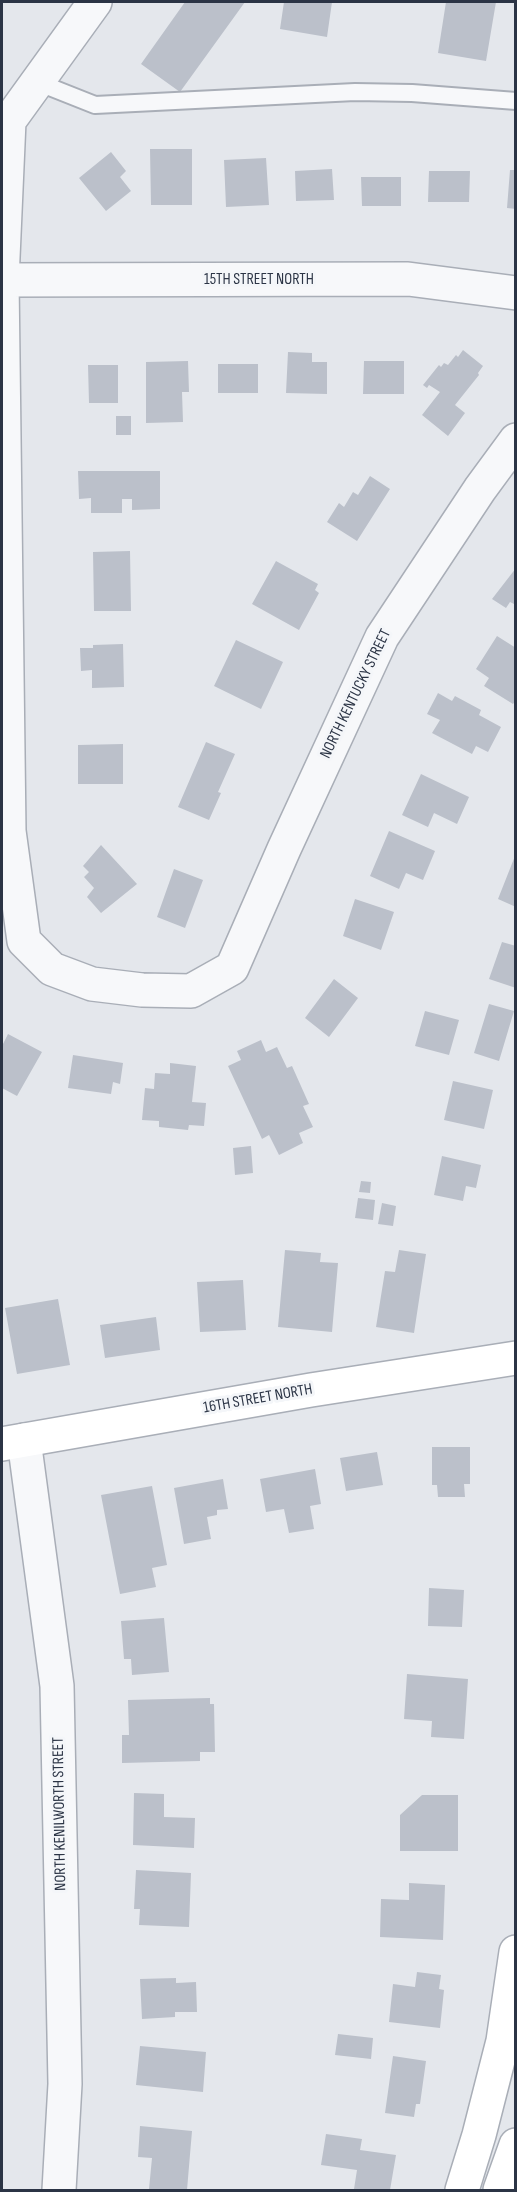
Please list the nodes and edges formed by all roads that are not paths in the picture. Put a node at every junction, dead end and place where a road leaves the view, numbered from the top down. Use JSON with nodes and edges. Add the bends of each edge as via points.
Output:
{"nodes":[{"id":1,"x":95,"y":2,"type":"edge"},
{"id":2,"x":37,"y":82,"type":"junction"},
{"id":3,"x":516,"y":101,"type":"edge"},
{"id":4,"x":5,"y":126,"type":"edge"},
{"id":5,"x":2,"y":280,"type":"edge"},
{"id":6,"x":516,"y":293,"type":"edge"},
{"id":7,"x":516,"y":440,"type":"edge"},
{"id":8,"x":516,"y":1358,"type":"edge"},
{"id":9,"x":13,"y":1442,"type":"edge"},
{"id":10,"x":516,"y":1952,"type":"edge"},
{"id":11,"x":516,"y":2145,"type":"edge"},
{"id":12,"x":59,"y":2190,"type":"edge"},
{"id":13,"x":462,"y":2190,"type":"edge"},
{"id":14,"x":500,"y":2190,"type":"edge"}],
"edges":[{"from":1,"to":2,"type":"street"},
{"from":2,"to":3,"type":"lane","via":[[95,105],[355,92]]},
{"from":2,"to":4,"type":"street"},
{"from":4,"to":5,"type":"street"},
{"from":5,"to":6,"type":"street","name":"15TH STREET NORTH","via":[[408,279]]},
{"from":5,"to":7,"type":"street","name":"NORTH KENTUCKY STREET","via":[[9,831],[24,941],[52,969],[92,984],[191,991],[232,968],[382,637]]},
{"from":8,"to":9,"type":"street","name":"16TH STREET NORTH"},
{"from":9,"to":12,"type":"street","name":"NORTH KENILWORTH STREET","via":[[57,1686],[65,2084]]},
{"from":10,"to":13,"type":"street","via":[[503,2041]]},
{"from":11,"to":14,"type":"street"}]}
